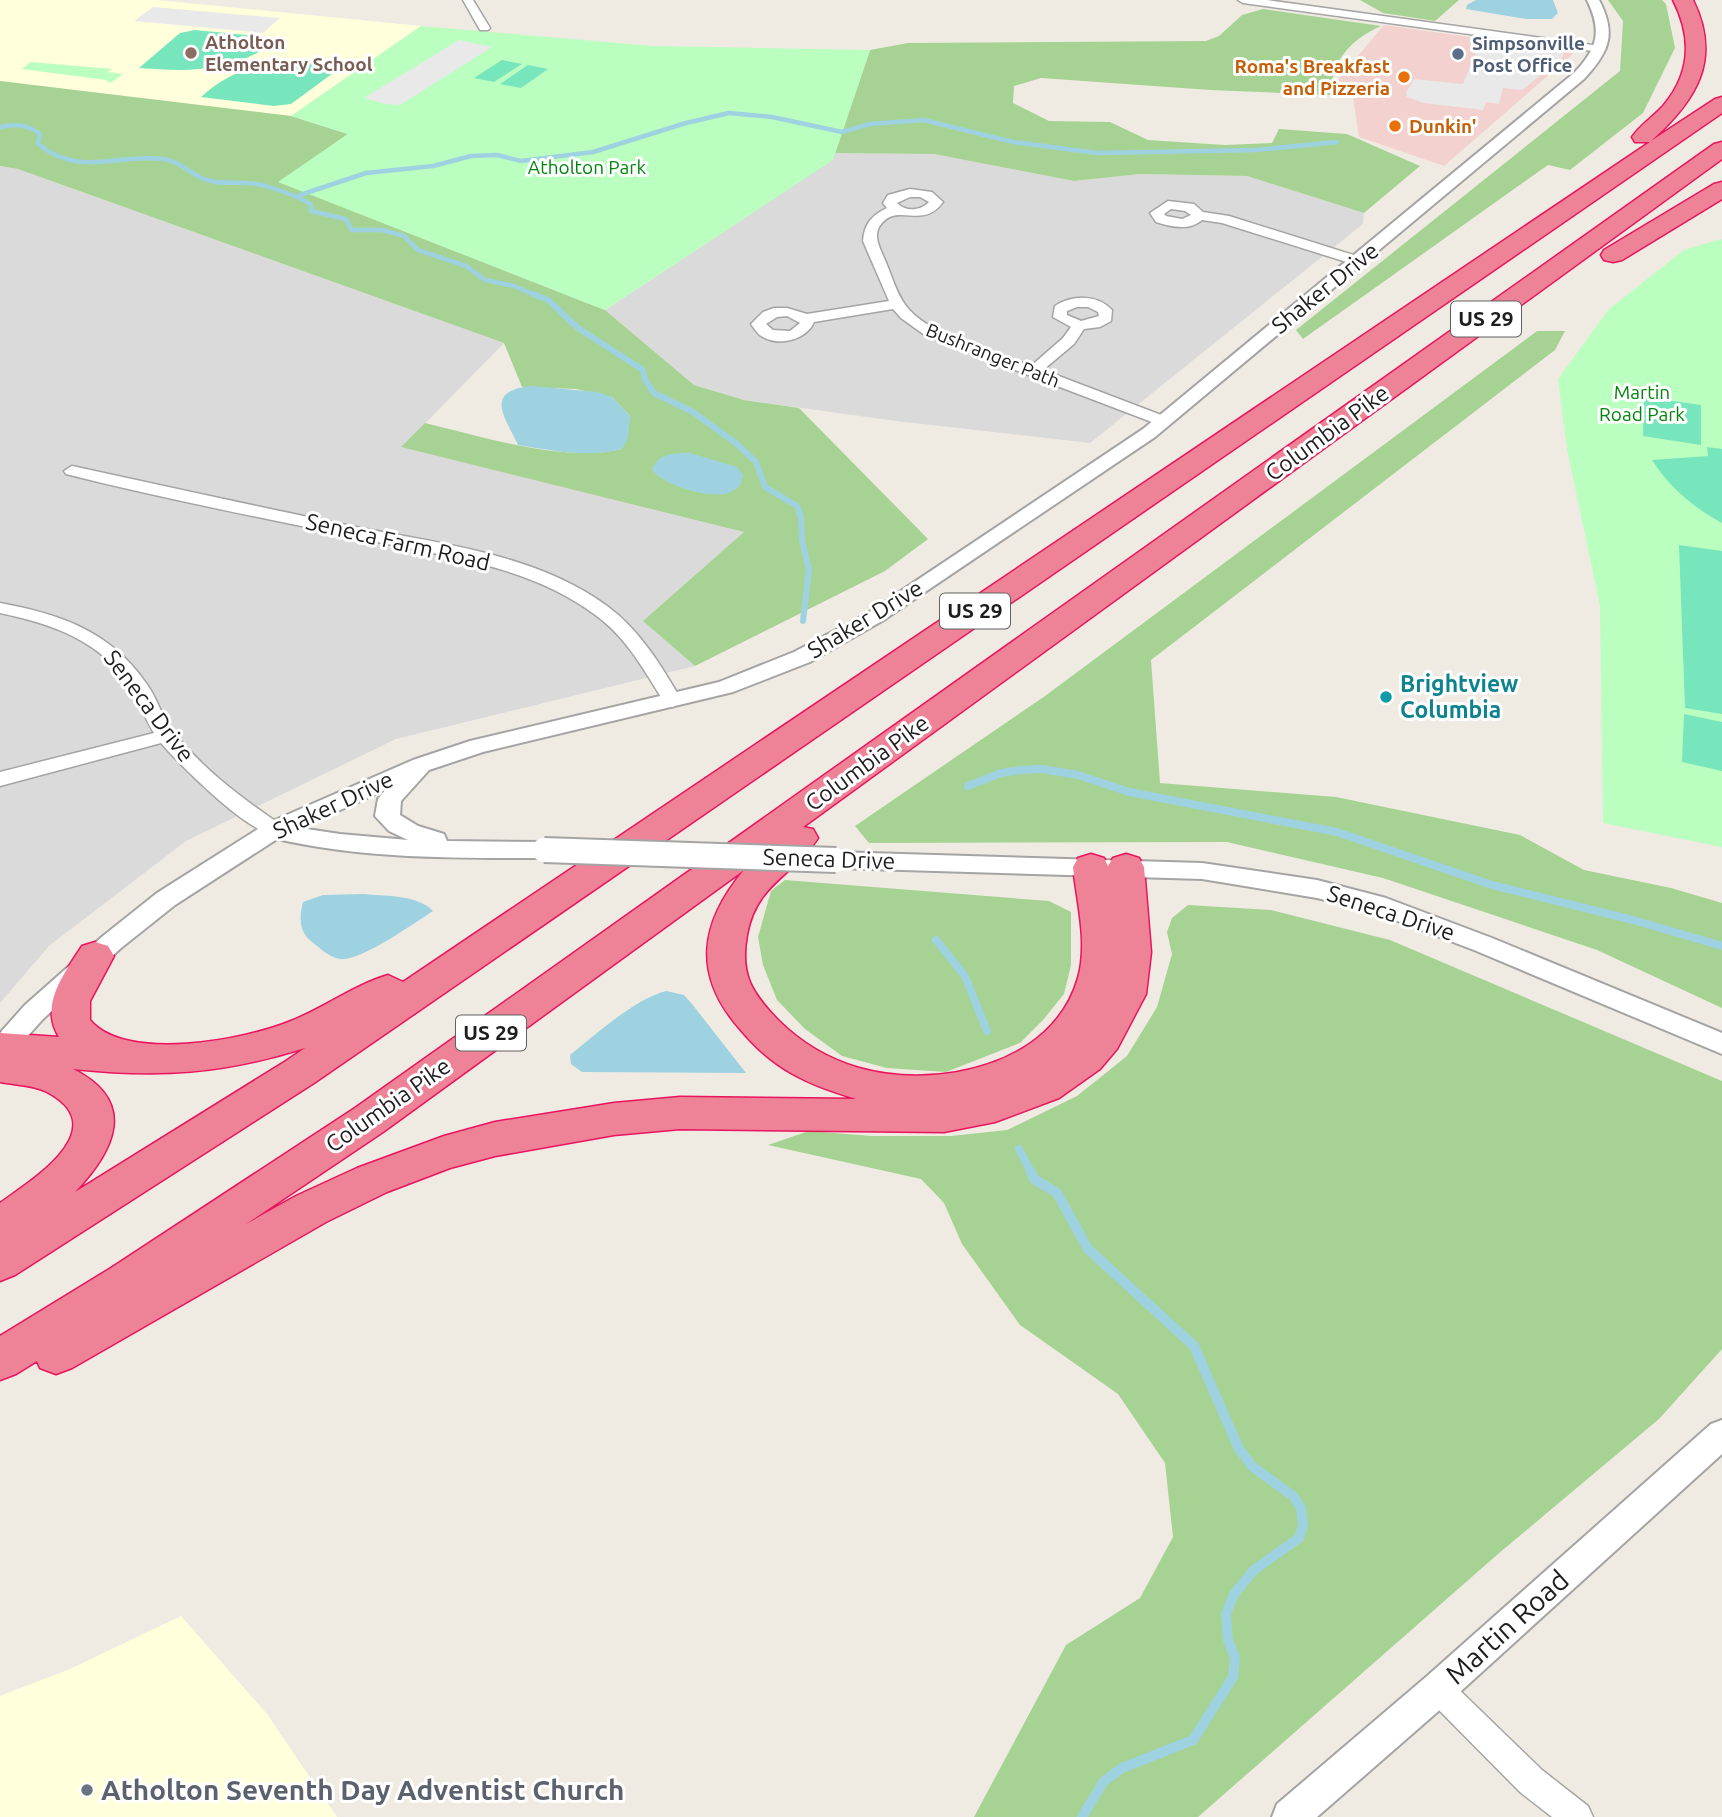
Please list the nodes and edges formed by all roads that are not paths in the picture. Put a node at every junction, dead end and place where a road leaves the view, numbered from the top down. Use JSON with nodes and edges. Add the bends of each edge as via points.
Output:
{"nodes":[{"id":1,"x":468,"y":0,"type":"edge"},
{"id":2,"x":1230,"y":0,"type":"edge"},
{"id":3,"x":1593,"y":0,"type":"edge"},
{"id":4,"x":1683,"y":0,"type":"edge"},
{"id":5,"x":1244,"y":1,"type":"edge"},
{"id":6,"x":484,"y":28,"type":"dead end"},
{"id":7,"x":1600,"y":48,"type":"junction"},
{"id":8,"x":1722,"y":103,"type":"edge"},
{"id":9,"x":1722,"y":149,"type":"edge"},
{"id":10,"x":1722,"y":189,"type":"edge"},
{"id":11,"x":895,"y":209,"type":"dead end"},
{"id":12,"x":1199,"y":215,"type":"dead end"},
{"id":13,"x":1358,"y":261,"type":"junction"},
{"id":14,"x":897,"y":304,"type":"junction"},
{"id":15,"x":805,"y":319,"type":"dead end"},
{"id":16,"x":1079,"y":325,"type":"dead end"},
{"id":17,"x":1032,"y":372,"type":"junction"},
{"id":18,"x":1311,"y":381,"type":"junction"},
{"id":19,"x":1163,"y":421,"type":"junction"},
{"id":20,"x":72,"y":471,"type":"dead end"},
{"id":21,"x":1250,"y":488,"type":"junction"},
{"id":22,"x":0,"y":608,"type":"edge"},
{"id":23,"x":970,"y":689,"type":"junction"},
{"id":24,"x":673,"y":701,"type":"junction"},
{"id":25,"x":166,"y":736,"type":"junction"},
{"id":26,"x":421,"y":765,"type":"junction"},
{"id":27,"x":0,"y":779,"type":"edge"},
{"id":28,"x":274,"y":830,"type":"junction"},
{"id":29,"x":463,"y":849,"type":"junction"},
{"id":30,"x":1108,"y":867,"type":"junction"},
{"id":31,"x":520,"y":923,"type":"junction"},
{"id":32,"x":95,"y":956,"type":"junction"},
{"id":33,"x":1722,"y":1044,"type":"edge"},
{"id":34,"x":1,"y":1054,"type":"edge"},
{"id":35,"x":144,"y":1060,"type":"junction"},
{"id":36,"x":0,"y":1227,"type":"edge"},
{"id":37,"x":0,"y":1262,"type":"edge"},
{"id":38,"x":0,"y":1360,"type":"edge"},
{"id":39,"x":0,"y":1385,"type":"edge"},
{"id":40,"x":1722,"y":1434,"type":"edge"},
{"id":41,"x":1438,"y":1689,"type":"junction"},
{"id":42,"x":1290,"y":1817,"type":"edge"},
{"id":43,"x":1577,"y":1817,"type":"edge"}],
"edges":[{"from":1,"to":6,"type":"street"},
{"from":2,"to":5,"type":"street"},
{"from":3,"to":7,"type":"street","via":[[1604,31]]},
{"from":4,"to":18,"type":"highway","via":[[1695,24],[1698,56],[1686,91],[1673,110],[1624,152],[1439,283]]},
{"from":5,"to":7,"type":"street"},
{"from":7,"to":13,"type":"street","name":"Shaker Drive","via":[[1572,83]]},
{"from":8,"to":18,"type":"highway","number":"US 29"},
{"from":9,"to":21,"type":"highway","name":"Columbia Pike","number":"US 29"},
{"from":10,"to":21,"type":"highway"},
{"from":11,"to":14,"type":"street","name":"Bushranger Path","via":[[878,218],[869,231]]},
{"from":12,"to":13,"type":"street"},
{"from":13,"to":19,"type":"street","name":"Shaker Drive"},
{"from":14,"to":15,"type":"street"},
{"from":14,"to":17,"type":"street","name":"Bushranger Path","via":[[931,333]]},
{"from":16,"to":17,"type":"street","via":[[1069,341]]},
{"from":17,"to":19,"type":"street","name":"Bushranger Path"},
{"from":18,"to":31,"type":"highway","number":"US 29"},
{"from":19,"to":24,"type":"street","name":"Shaker Drive","via":[[833,642],[737,682]]},
{"from":20,"to":24,"type":"street","name":"Seneca Farm Road","via":[[469,557],[540,578],[599,609],[620,627],[652,664]]},
{"from":21,"to":23,"type":"highway","name":"Columbia Pike","number":"US 29"},
{"from":22,"to":25,"type":"street","name":"Seneca Drive","via":[[50,618],[102,643],[140,687]]},
{"from":23,"to":30,"type":"highway","via":[[758,874],[736,909],[728,935],[730,987],[785,1050],[838,1077],[906,1092],[973,1086],[1030,1064],[1082,1015],[1098,976]]},
{"from":23,"to":38,"type":"highway","name":"Columbia Pike","number":"US 29","via":[[369,1120],[127,1282]]},
{"from":24,"to":26,"type":"street","name":"Shaker Drive","via":[[540,730]]},
{"from":25,"to":27,"type":"street"},
{"from":25,"to":28,"type":"street","name":"Seneca Drive","via":[[215,786]]},
{"from":26,"to":28,"type":"street","name":"Shaker Drive"},
{"from":26,"to":29,"type":"street","via":[[390,799],[387,816],[408,832]]},
{"from":28,"to":29,"type":"street","name":"Seneca Drive","via":[[314,841]]},
{"from":28,"to":32,"type":"street","name":"Shaker Drive","via":[[166,899]]},
{"from":29,"to":30,"type":"street","name":"Seneca Drive","bridge":true},
{"from":30,"to":33,"type":"street","name":"Seneca Drive","via":[[1202,871],[1377,904]]},
{"from":30,"to":39,"type":"highway","via":[[1131,953],[1130,982],[1112,1028],[1094,1051],[1046,1087],[979,1111],[944,1116],[680,1113],[589,1122],[444,1153],[311,1209]]},
{"from":31,"to":35,"type":"highway","via":[[294,1037],[197,1060]]},
{"from":31,"to":37,"type":"highway","number":"US 29","via":[[300,1072]]},
{"from":32,"to":34,"type":"street","name":"Shaker Drive","via":[[34,1012]]},
{"from":32,"to":35,"type":"highway","via":[[68,1005],[71,1020],[93,1045]]},
{"from":34,"to":35,"type":"highway"},
{"from":34,"to":36,"type":"highway","via":[[62,1082],[88,1105],[96,1129],[74,1169]]},
{"from":40,"to":41,"type":"street","name":"Martin Road"},
{"from":41,"to":42,"type":"street","name":"Martin Road"},
{"from":41,"to":43,"type":"street","via":[[1531,1781]]}]}
